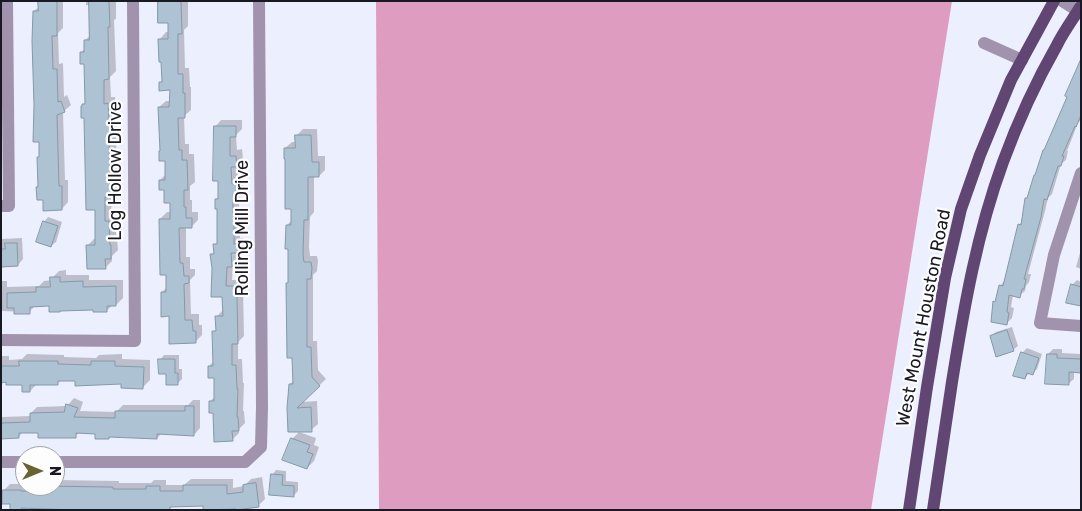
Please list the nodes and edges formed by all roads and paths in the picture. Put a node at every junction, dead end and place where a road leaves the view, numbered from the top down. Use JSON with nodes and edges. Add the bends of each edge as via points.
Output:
{"nodes":[{"id":1,"x":7,"y":1,"type":"edge"},
{"id":2,"x":133,"y":1,"type":"edge"},
{"id":3,"x":259,"y":1,"type":"edge"},
{"id":4,"x":1054,"y":1,"type":"edge"},
{"id":5,"x":1062,"y":1,"type":"edge"},
{"id":6,"x":1080,"y":10,"type":"edge"},
{"id":7,"x":984,"y":43,"type":"dead end"},
{"id":8,"x":1022,"y":60,"type":"junction"},
{"id":9,"x":1081,"y":173,"type":"edge"},
{"id":10,"x":5,"y":206,"type":"edge"},
{"id":11,"x":1081,"y":326,"type":"edge"},
{"id":12,"x":1,"y":340,"type":"edge"},
{"id":13,"x":1,"y":462,"type":"edge"},
{"id":14,"x":15,"y":462,"type":"edge"},
{"id":15,"x":65,"y":462,"type":"edge"},
{"id":16,"x":909,"y":510,"type":"edge"},
{"id":17,"x":933,"y":510,"type":"edge"}],
"edges":[{"from":1,"to":10,"type":"street"},
{"from":2,"to":12,"type":"street","name":"Log Hollow Drive","via":[[135,342]]},
{"from":3,"to":15,"type":"street","name":"Rolling Mill Drive","via":[[261,447],[245,462]]},
{"from":4,"to":8,"type":"main road","name":"West Mount Houston Road"},
{"from":5,"to":6,"type":"street"},
{"from":6,"to":17,"type":"main road","via":[[1057,44],[1033,90],[990,201],[969,280]]},
{"from":7,"to":8,"type":"street"},
{"from":8,"to":16,"type":"main road","name":"West Mount Houston Road","via":[[980,154],[961,209],[926,387]]},
{"from":9,"to":11,"type":"street","via":[[1054,255],[1040,323]]},
{"from":13,"to":14,"type":"street"}]}
